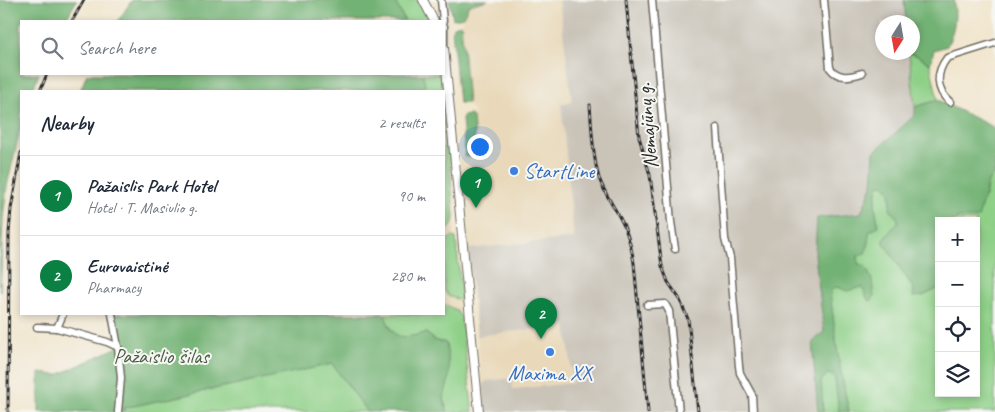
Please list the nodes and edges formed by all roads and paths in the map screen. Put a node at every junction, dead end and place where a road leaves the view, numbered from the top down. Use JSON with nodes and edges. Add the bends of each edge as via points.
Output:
{"nodes":[{"id":1,"x":423,"y":0,"type":"edge"},
{"id":2,"x":441,"y":0,"type":"edge"},
{"id":3,"x":652,"y":0,"type":"edge"},
{"id":4,"x":824,"y":0,"type":"edge"},
{"id":5,"x":433,"y":20,"type":"edge"},
{"id":6,"x":443,"y":20,"type":"edge"},
{"id":7,"x":995,"y":43,"type":"edge"},
{"id":8,"x":445,"y":59,"type":"edge"},
{"id":9,"x":862,"y":73,"type":"dead end"},
{"id":10,"x":950,"y":102,"type":"dead end"},
{"id":11,"x":717,"y":128,"type":"dead end"},
{"id":12,"x":675,"y":249,"type":"dead end"},
{"id":13,"x":647,"y":305,"type":"dead end"},
{"id":14,"x":63,"y":315,"type":"edge"},
{"id":15,"x":112,"y":315,"type":"edge"},
{"id":16,"x":37,"y":327,"type":"dead end"},
{"id":17,"x":57,"y":328,"type":"junction"},
{"id":18,"x":118,"y":347,"type":"junction"},
{"id":19,"x":118,"y":412,"type":"edge"},
{"id":20,"x":479,"y":412,"type":"edge"},
{"id":21,"x":679,"y":412,"type":"edge"},
{"id":22,"x":754,"y":412,"type":"edge"}],
"edges":[{"from":1,"to":5,"type":"main road"},
{"from":2,"to":6,"type":"street"},
{"from":3,"to":12,"type":"street","name":"Nemajūnų g."},
{"from":4,"to":9,"type":"street","via":[[830,68],[839,76]]},
{"from":7,"to":10,"type":"street","via":[[947,58],[938,80],[944,97]]},
{"from":8,"to":20,"type":"main road"},
{"from":11,"to":22,"type":"street","via":[[739,366],[752,395]]},
{"from":13,"to":21,"type":"street","via":[[665,304],[669,311]]},
{"from":14,"to":17,"type":"street"},
{"from":15,"to":18,"type":"street"},
{"from":16,"to":17,"type":"street"},
{"from":17,"to":18,"type":"street"},
{"from":18,"to":19,"type":"street","via":[[121,378]]}]}
